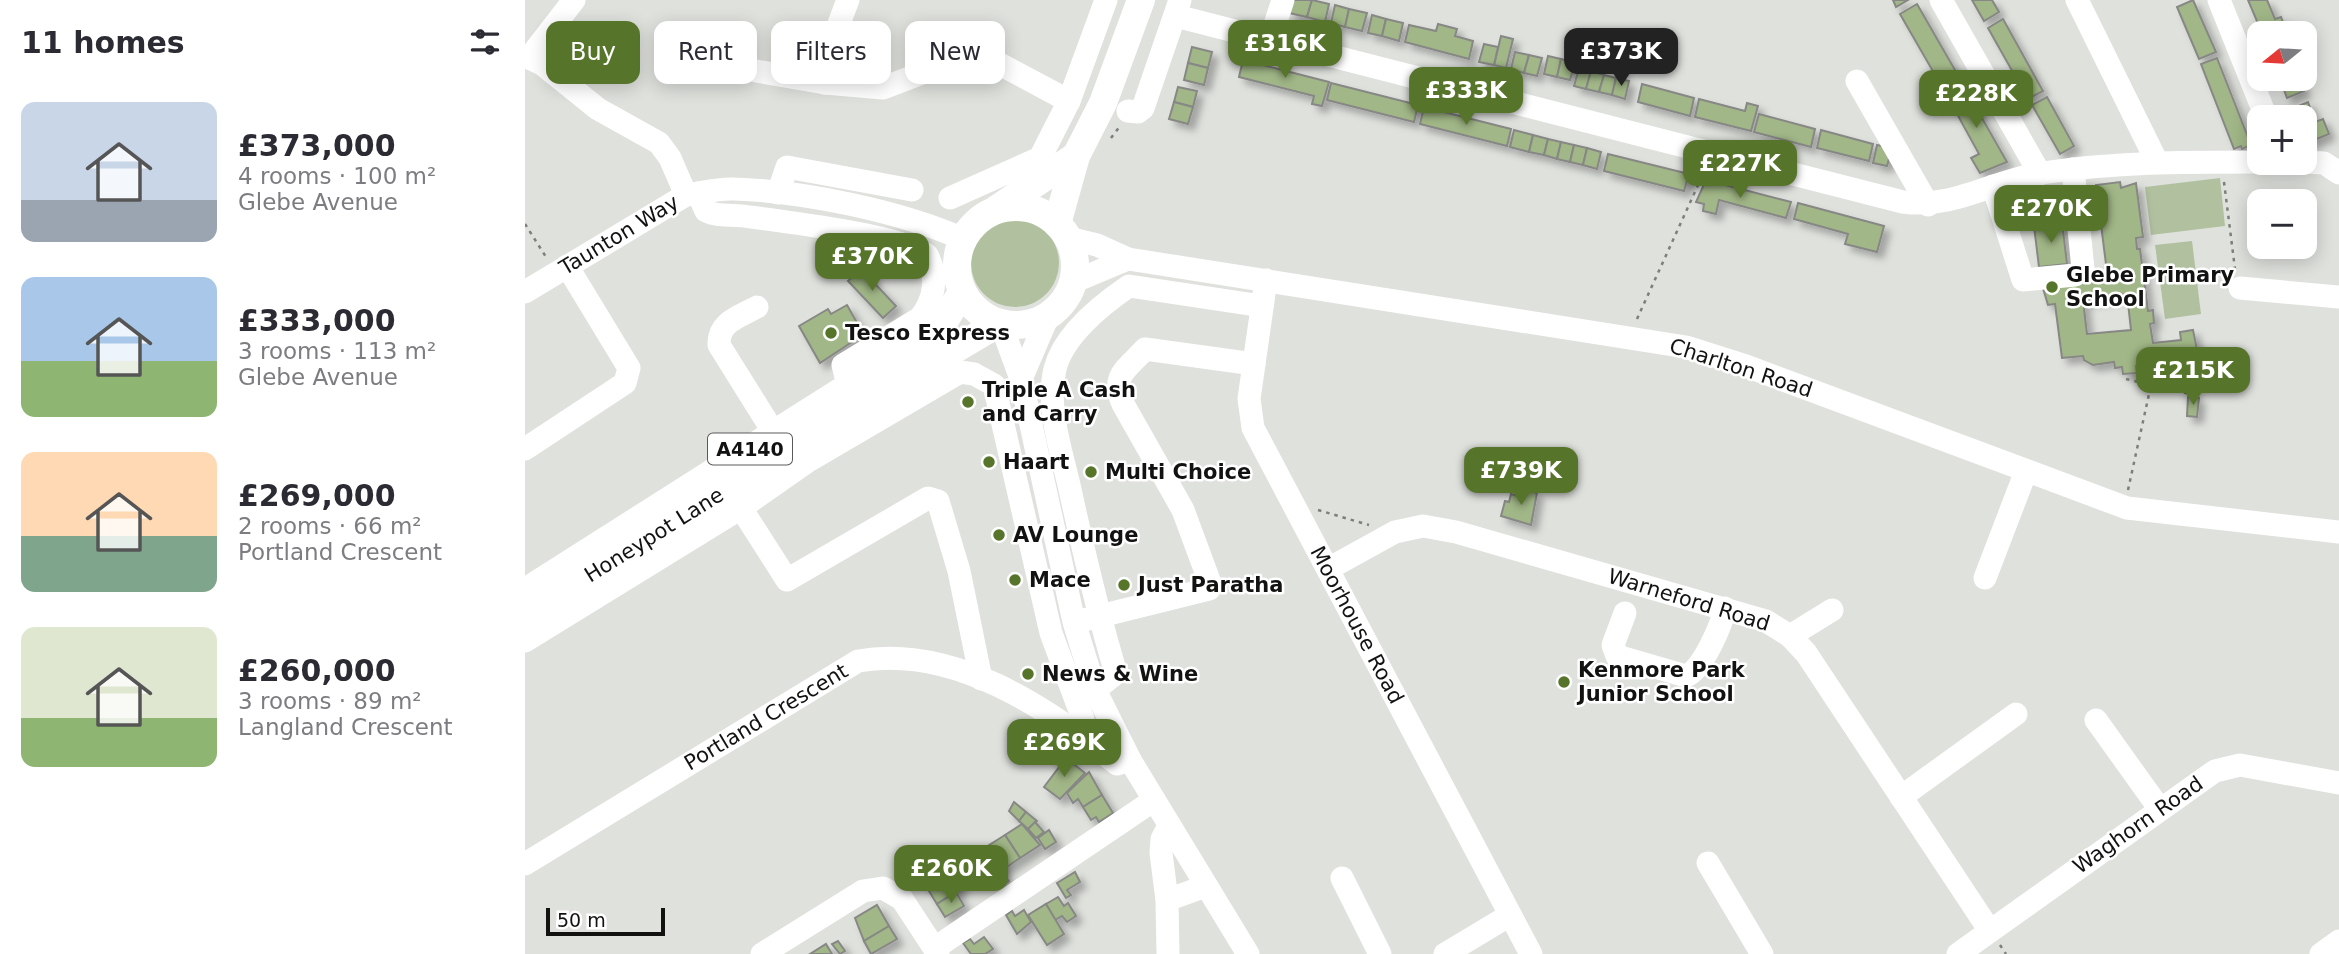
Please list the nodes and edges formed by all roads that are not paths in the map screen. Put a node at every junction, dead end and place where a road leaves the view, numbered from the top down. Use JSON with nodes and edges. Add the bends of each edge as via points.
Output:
{"nodes":[{"id":1,"x":574,"y":0,"type":"edge"},
{"id":2,"x":848,"y":0,"type":"edge"},
{"id":3,"x":1106,"y":0,"type":"edge"},
{"id":4,"x":1141,"y":0,"type":"edge"},
{"id":5,"x":1283,"y":0,"type":"edge"},
{"id":6,"x":1941,"y":0,"type":"edge"},
{"id":7,"x":2077,"y":0,"type":"edge"},
{"id":8,"x":2219,"y":0,"type":"edge"},
{"id":9,"x":1178,"y":8,"type":"edge"},
{"id":10,"x":840,"y":21,"type":"edge"},
{"id":11,"x":1270,"y":40,"type":"junction"},
{"id":12,"x":527,"y":59,"type":"edge"},
{"id":13,"x":1857,"y":80,"type":"dead end"},
{"id":14,"x":837,"y":84,"type":"edge"},
{"id":15,"x":1069,"y":101,"type":"junction"},
{"id":16,"x":2261,"y":105,"type":"edge"},
{"id":17,"x":1128,"y":111,"type":"dead end"},
{"id":18,"x":1076,"y":156,"type":"junction"},
{"id":19,"x":2157,"y":162,"type":"junction"},
{"id":20,"x":2247,"y":162,"type":"edge"},
{"id":21,"x":2317,"y":163,"type":"edge"},
{"id":22,"x":2073,"y":169,"type":"junction"},
{"id":23,"x":2339,"y":173,"type":"edge"},
{"id":24,"x":2039,"y":174,"type":"junction"},
{"id":25,"x":883,"y":183,"type":"junction"},
{"id":26,"x":1993,"y":187,"type":"junction"},
{"id":27,"x":912,"y":190,"type":"dead end"},
{"id":28,"x":778,"y":193,"type":"junction"},
{"id":29,"x":692,"y":194,"type":"junction"},
{"id":30,"x":950,"y":198,"type":"dead end"},
{"id":31,"x":1928,"y":205,"type":"junction"},
{"id":32,"x":873,"y":211,"type":"junction"},
{"id":33,"x":993,"y":212,"type":"junction"},
{"id":34,"x":1063,"y":231,"type":"junction"},
{"id":35,"x":865,"y":236,"type":"junction"},
{"id":36,"x":963,"y":239,"type":"junction"},
{"id":37,"x":1128,"y":259,"type":"junction"},
{"id":38,"x":1189,"y":268,"type":"junction"},
{"id":39,"x":561,"y":270,"type":"junction"},
{"id":40,"x":1266,"y":280,"type":"junction"},
{"id":41,"x":1073,"y":282,"type":"junction"},
{"id":42,"x":2240,"y":288,"type":"road end"},
{"id":43,"x":525,"y":292,"type":"edge"},
{"id":44,"x":962,"y":292,"type":"junction"},
{"id":45,"x":1188,"y":294,"type":"junction"},
{"id":46,"x":2339,"y":297,"type":"edge"},
{"id":47,"x":1262,"y":306,"type":"junction"},
{"id":48,"x":757,"y":307,"type":"dead end"},
{"id":49,"x":1048,"y":316,"type":"junction"},
{"id":50,"x":1000,"y":324,"type":"junction"},
{"id":51,"x":1254,"y":364,"type":"junction"},
{"id":52,"x":1021,"y":379,"type":"junction"},
{"id":53,"x":848,"y":385,"type":"junction"},
{"id":54,"x":903,"y":392,"type":"junction"},
{"id":55,"x":774,"y":433,"type":"junction"},
{"id":56,"x":1060,"y":444,"type":"junction"},
{"id":57,"x":525,"y":449,"type":"edge"},
{"id":58,"x":1037,"y":451,"type":"junction"},
{"id":59,"x":1011,"y":461,"type":"junction"},
{"id":60,"x":2027,"y":471,"type":"junction"},
{"id":61,"x":741,"y":508,"type":"junction"},
{"id":62,"x":2339,"y":532,"type":"edge"},
{"id":63,"x":658,"y":534,"type":"junction"},
{"id":64,"x":1328,"y":569,"type":"junction"},
{"id":65,"x":1985,"y":578,"type":"dead end"},
{"id":66,"x":525,"y":592,"type":"edge"},
{"id":67,"x":1725,"y":608,"type":"junction"},
{"id":68,"x":1832,"y":610,"type":"dead end"},
{"id":69,"x":1625,"y":613,"type":"dead end"},
{"id":70,"x":525,"y":616,"type":"edge"},
{"id":71,"x":1098,"y":616,"type":"junction"},
{"id":72,"x":1074,"y":622,"type":"junction"},
{"id":73,"x":1790,"y":636,"type":"junction"},
{"id":74,"x":525,"y":641,"type":"edge"},
{"id":75,"x":981,"y":679,"type":"junction"},
{"id":76,"x":1088,"y":712,"type":"junction"},
{"id":77,"x":2016,"y":714,"type":"dead end"},
{"id":78,"x":2096,"y":720,"type":"dead end"},
{"id":79,"x":1130,"y":760,"type":"junction"},
{"id":80,"x":2339,"y":783,"type":"edge"},
{"id":81,"x":1901,"y":797,"type":"junction"},
{"id":82,"x":1154,"y":800,"type":"junction"},
{"id":83,"x":2159,"y":808,"type":"junction"},
{"id":84,"x":1170,"y":826,"type":"junction"},
{"id":85,"x":1708,"y":863,"type":"dead end"},
{"id":86,"x":525,"y":864,"type":"edge"},
{"id":87,"x":1342,"y":878,"type":"dead end"},
{"id":88,"x":1206,"y":886,"type":"junction"},
{"id":89,"x":1167,"y":900,"type":"junction"},
{"id":90,"x":1510,"y":915,"type":"junction"},
{"id":91,"x":1990,"y":931,"type":"junction"},
{"id":92,"x":2339,"y":942,"type":"edge"},
{"id":93,"x":936,"y":951,"type":"edge"},
{"id":94,"x":762,"y":954,"type":"edge"},
{"id":95,"x":1168,"y":954,"type":"edge"},
{"id":96,"x":1248,"y":954,"type":"edge"},
{"id":97,"x":1380,"y":954,"type":"edge"},
{"id":98,"x":1445,"y":954,"type":"edge"},
{"id":99,"x":1531,"y":954,"type":"edge"},
{"id":100,"x":1762,"y":954,"type":"edge"},
{"id":101,"x":1958,"y":954,"type":"edge"},
{"id":102,"x":2322,"y":954,"type":"edge"}],
"edges":[{"from":1,"to":12,"type":"street"},
{"from":2,"to":10,"type":"street"},
{"from":3,"to":15,"type":"street"},
{"from":4,"to":18,"type":"main road","via":[[1103,103]]},
{"from":5,"to":11,"type":"street"},
{"from":6,"to":24,"type":"street"},
{"from":7,"to":19,"type":"street"},
{"from":8,"to":16,"type":"street"},
{"from":9,"to":11,"type":"street"},
{"from":9,"to":17,"type":"street","via":[[1143,108]]},
{"from":11,"to":31,"type":"street"},
{"from":12,"to":29,"type":"street","via":[[542,64],[599,108],[659,143]]},
{"from":13,"to":31,"type":"street"},
{"from":14,"to":15,"type":"street","via":[[883,88],[977,52]]},
{"from":15,"to":30,"type":"street","via":[[1040,158]]},
{"from":18,"to":33,"type":"main road"},
{"from":18,"to":34,"type":"main road"},
{"from":19,"to":20,"type":"street"},
{"from":19,"to":22,"type":"street"},
{"from":21,"to":23,"type":"street"},
{"from":22,"to":24,"type":"street"},
{"from":22,"to":26,"type":"street","via":[[2083,269],[2075,275],[2023,280]]},
{"from":24,"to":26,"type":"street"},
{"from":25,"to":27,"type":"street"},
{"from":25,"to":28,"type":"street","via":[[787,167]]},
{"from":25,"to":32,"type":"street"},
{"from":26,"to":31,"type":"street"},
{"from":28,"to":29,"type":"street","name":"Taunton Way","via":[[732,188]]},
{"from":28,"to":32,"type":"street","name":"Taunton Way"},
{"from":29,"to":35,"type":"street","via":[[713,215],[739,215]]},
{"from":29,"to":39,"type":"street","name":"Taunton Way"},
{"from":32,"to":35,"type":"street"},
{"from":32,"to":36,"type":"street","name":"Taunton Way"},
{"from":33,"to":34,"type":"main road","via":[[1027,208]]},
{"from":33,"to":36,"type":"main road"},
{"from":34,"to":37,"type":"street","name":"Charlton Road"},
{"from":34,"to":41,"type":"main road","via":[[1075,267]]},
{"from":35,"to":53,"type":"street","via":[[922,251],[930,262],[934,288],[920,318],[843,365]]},
{"from":36,"to":44,"type":"main road","via":[[957,272]]},
{"from":37,"to":38,"type":"street","name":"Charlton Road"},
{"from":37,"to":41,"type":"street"},
{"from":38,"to":40,"type":"street","name":"Charlton Road"},
{"from":38,"to":45,"type":"street"},
{"from":39,"to":43,"type":"street","name":"Taunton Way"},
{"from":39,"to":57,"type":"street","via":[[629,368],[625,383]]},
{"from":40,"to":47,"type":"street","name":"Moorhouse Road"},
{"from":40,"to":60,"type":"street","name":"Charlton Road","via":[[1686,346]]},
{"from":41,"to":49,"type":"main road","via":[[1059,307]]},
{"from":42,"to":46,"type":"street"},
{"from":44,"to":50,"type":"main road","via":[[984,317]]},
{"from":44,"to":53,"type":"main road","name":"Honeypot Lane","number":"A4140","via":[[942,325]]},
{"from":45,"to":47,"type":"street"},
{"from":45,"to":56,"type":"street","via":[[1129,286],[1109,299],[1062,349],[1052,388]]},
{"from":47,"to":51,"type":"street","name":"Moorhouse Road"},
{"from":48,"to":55,"type":"street","via":[[724,325],[719,345]]},
{"from":49,"to":50,"type":"main road","via":[[1022,326]]},
{"from":49,"to":52,"type":"street"},
{"from":50,"to":52,"type":"street"},
{"from":50,"to":54,"type":"main road","name":"Honeypot Lane","number":"A4140"},
{"from":51,"to":64,"type":"street","name":"Moorhouse Road","via":[[1249,399],[1253,428]]},
{"from":51,"to":71,"type":"street","via":[[1145,349],[1118,379],[1116,389],[1183,510],[1210,583],[1209,589]]},
{"from":52,"to":58,"type":"street"},
{"from":53,"to":55,"type":"main road","name":"Honeypot Lane","number":"A4140"},
{"from":54,"to":59,"type":"street","via":[[960,372],[994,385]]},
{"from":54,"to":61,"type":"street"},
{"from":54,"to":63,"type":"main road","name":"Honeypot Lane","number":"A4140"},
{"from":55,"to":63,"type":"main road","name":"Honeypot Lane","number":"A4140"},
{"from":56,"to":58,"type":"street"},
{"from":56,"to":71,"type":"street"},
{"from":58,"to":59,"type":"street"},
{"from":58,"to":72,"type":"street"},
{"from":59,"to":76,"type":"street","via":[[1051,633]]},
{"from":60,"to":62,"type":"street","name":"Charlton Road","via":[[2123,507]]},
{"from":60,"to":65,"type":"street"},
{"from":61,"to":63,"type":"street"},
{"from":61,"to":75,"type":"street","via":[[787,580],[928,498],[938,501]]},
{"from":63,"to":66,"type":"main road","name":"Honeypot Lane","number":"A4140"},
{"from":63,"to":70,"type":"main road","name":"Honeypot Lane","number":"A4140"},
{"from":63,"to":74,"type":"street"},
{"from":64,"to":67,"type":"street","name":"Warneford Road","via":[[1395,532],[1423,526]]},
{"from":64,"to":90,"type":"street","name":"Moorhouse Road"},
{"from":67,"to":69,"type":"street","via":[[1723,622],[1696,669],[1686,677],[1617,656],[1613,645]]},
{"from":67,"to":73,"type":"street","name":"Warneford Road","via":[[1766,621]]},
{"from":68,"to":73,"type":"street"},
{"from":71,"to":72,"type":"street"},
{"from":71,"to":76,"type":"street","via":[[1116,673]]},
{"from":72,"to":76,"type":"street"},
{"from":73,"to":81,"type":"street","name":"Warneford Road","via":[[1806,653]]},
{"from":75,"to":76,"type":"street","name":"Portland Crescent","via":[[1022,697]]},
{"from":75,"to":86,"type":"street","name":"Portland Crescent","via":[[884,656],[858,661]]},
{"from":76,"to":79,"type":"street"},
{"from":76,"to":79,"type":"street","name":"Portland Crescent","via":[[1117,764]]},
{"from":77,"to":81,"type":"street"},
{"from":78,"to":83,"type":"street"},
{"from":79,"to":82,"type":"street"},
{"from":80,"to":83,"type":"street","name":"Waghorn Road","via":[[2240,765],[2215,771]]},
{"from":81,"to":91,"type":"street","name":"Warneford Road"},
{"from":82,"to":84,"type":"street"},
{"from":82,"to":93,"type":"street"},
{"from":83,"to":91,"type":"street","name":"Waghorn Road"},
{"from":84,"to":88,"type":"street"},
{"from":84,"to":89,"type":"street","via":[[1161,853]]},
{"from":85,"to":100,"type":"street"},
{"from":87,"to":97,"type":"street"},
{"from":88,"to":89,"type":"street"},
{"from":88,"to":96,"type":"street"},
{"from":89,"to":95,"type":"street"},
{"from":90,"to":98,"type":"street"},
{"from":90,"to":99,"type":"street","name":"Moorhouse Road"},
{"from":91,"to":101,"type":"street","name":"Waghorn Road"},
{"from":92,"to":102,"type":"street"},
{"from":93,"to":94,"type":"street","via":[[902,899],[883,888],[863,891]]}]}
